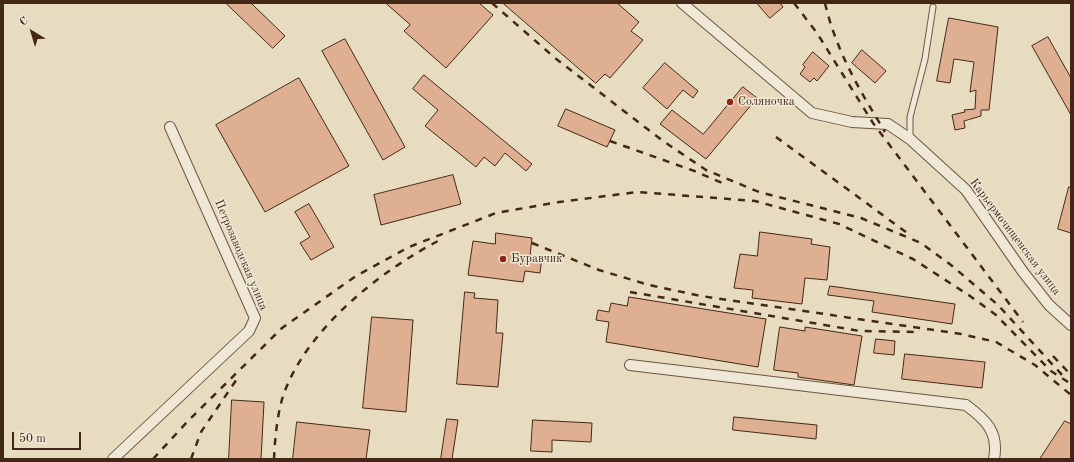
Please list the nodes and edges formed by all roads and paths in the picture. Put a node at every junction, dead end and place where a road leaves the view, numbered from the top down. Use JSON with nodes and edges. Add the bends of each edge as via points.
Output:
{"nodes":[{"id":1,"x":682,"y":3,"type":"edge"},
{"id":2,"x":933,"y":7,"type":"dead end"},
{"id":3,"x":170,"y":127,"type":"dead end"},
{"id":4,"x":910,"y":138,"type":"junction"},
{"id":5,"x":1071,"y":325,"type":"edge"},
{"id":6,"x":630,"y":365,"type":"dead end"},
{"id":7,"x":113,"y":459,"type":"edge"},
{"id":8,"x":994,"y":459,"type":"edge"}],
"edges":[{"from":1,"to":4,"type":"street","name":"Карьермочищенская улица","via":[[812,113],[852,122],[888,124]]},
{"from":2,"to":4,"type":"lane","via":[[925,59],[910,117]]},
{"from":3,"to":7,"type":"street","name":"Петрозаводская улица","via":[[255,318],[249,332]]},
{"from":4,"to":5,"type":"street","name":"Карьермочищенская улица","via":[[966,190],[1023,272],[1049,305]]},
{"from":6,"to":8,"type":"street","via":[[966,405],[983,417],[993,431]]}]}
